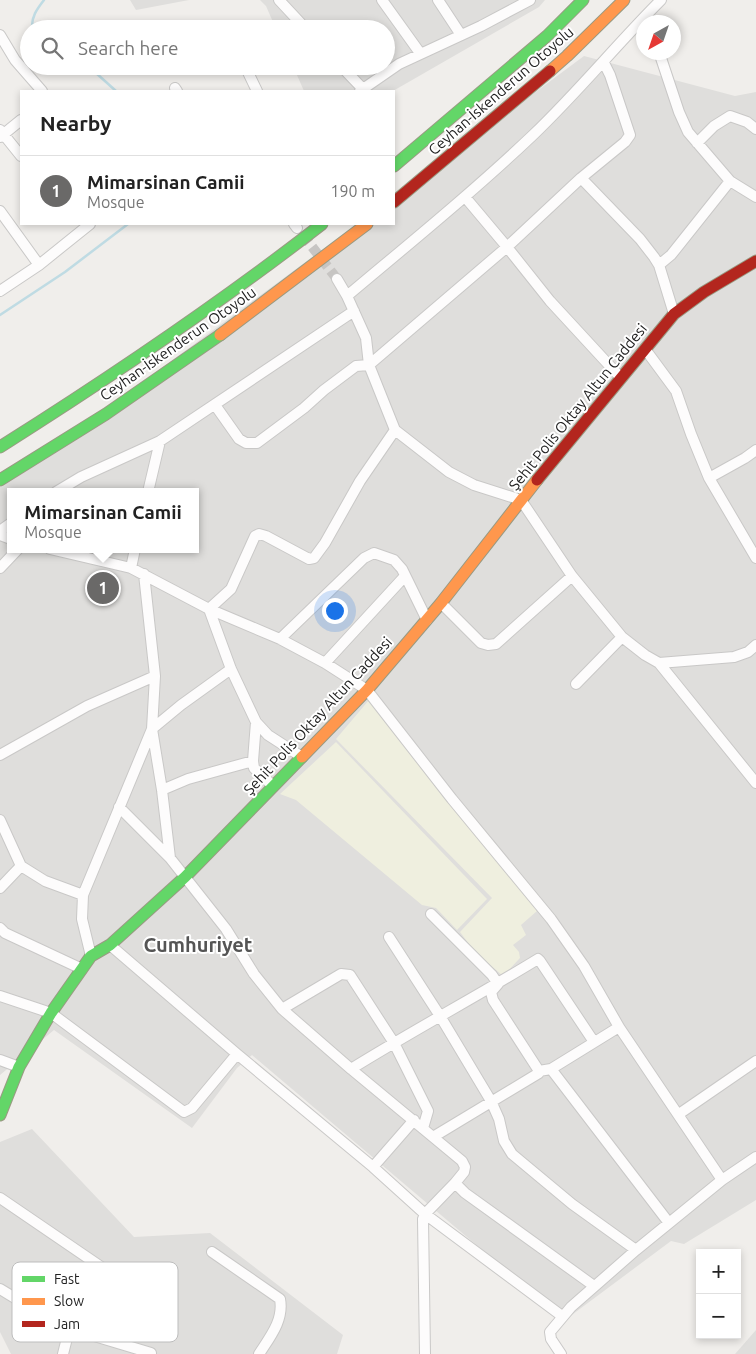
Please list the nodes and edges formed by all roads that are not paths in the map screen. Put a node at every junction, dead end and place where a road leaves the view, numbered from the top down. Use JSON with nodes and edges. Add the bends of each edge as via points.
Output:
{"nodes":[{"id":1,"x":279,"y":0,"type":"edge"},
{"id":2,"x":382,"y":0,"type":"edge"},
{"id":3,"x":438,"y":0,"type":"edge"},
{"id":4,"x":530,"y":0,"type":"edge"},
{"id":5,"x":584,"y":0,"type":"edge"},
{"id":6,"x":624,"y":0,"type":"edge"},
{"id":7,"x":660,"y":0,"type":"edge"},
{"id":8,"x":648,"y":15,"type":"edge"},
{"id":9,"x":298,"y":20,"type":"edge"},
{"id":10,"x":636,"y":28,"type":"edge"},
{"id":11,"x":461,"y":35,"type":"junction"},
{"id":12,"x":0,"y":36,"type":"edge"},
{"id":13,"x":420,"y":54,"type":"junction"},
{"id":14,"x":662,"y":60,"type":"edge"},
{"id":15,"x":604,"y":63,"type":"junction"},
{"id":16,"x":20,"y":66,"type":"edge"},
{"id":17,"x":395,"y":67,"type":"edge"},
{"id":18,"x":28,"y":75,"type":"edge"},
{"id":19,"x":249,"y":75,"type":"edge"},
{"id":20,"x":349,"y":75,"type":"edge"},
{"id":21,"x":383,"y":75,"type":"edge"},
{"id":22,"x":41,"y":90,"type":"edge"},
{"id":23,"x":256,"y":90,"type":"edge"},
{"id":24,"x":362,"y":90,"type":"edge"},
{"id":25,"x":20,"y":121,"type":"edge"},
{"id":26,"x":756,"y":129,"type":"edge"},
{"id":27,"x":1,"y":134,"type":"edge"},
{"id":28,"x":697,"y":143,"type":"junction"},
{"id":29,"x":20,"y":155,"type":"edge"},
{"id":30,"x":395,"y":165,"type":"edge"},
{"id":31,"x":581,"y":178,"type":"junction"},
{"id":32,"x":730,"y":181,"type":"junction"},
{"id":33,"x":465,"y":197,"type":"junction"},
{"id":34,"x":756,"y":197,"type":"edge"},
{"id":35,"x":395,"y":201,"type":"edge"},
{"id":36,"x":0,"y":211,"type":"edge"},
{"id":37,"x":321,"y":225,"type":"edge"},
{"id":38,"x":366,"y":225,"type":"edge"},
{"id":39,"x":78,"y":227,"type":"edge"},
{"id":40,"x":507,"y":247,"type":"junction"},
{"id":41,"x":756,"y":262,"type":"edge"},
{"id":42,"x":39,"y":265,"type":"junction"},
{"id":43,"x":659,"y":265,"type":"junction"},
{"id":44,"x":337,"y":278,"type":"tunnel mouth"},
{"id":45,"x":0,"y":291,"type":"edge"},
{"id":46,"x":347,"y":296,"type":"junction"},
{"id":47,"x":354,"y":311,"type":"junction"},
{"id":48,"x":674,"y":314,"type":"junction"},
{"id":49,"x":645,"y":349,"type":"junction"},
{"id":50,"x":369,"y":365,"type":"junction"},
{"id":51,"x":621,"y":378,"type":"junction"},
{"id":52,"x":215,"y":405,"type":"junction"},
{"id":53,"x":395,"y":430,"type":"junction"},
{"id":54,"x":160,"y":441,"type":"junction"},
{"id":55,"x":0,"y":447,"type":"edge"},
{"id":56,"x":756,"y":450,"type":"edge"},
{"id":57,"x":709,"y":478,"type":"junction"},
{"id":58,"x":0,"y":480,"type":"edge"},
{"id":59,"x":63,"y":488,"type":"edge"},
{"id":60,"x":149,"y":488,"type":"edge"},
{"id":61,"x":521,"y":500,"type":"junction"},
{"id":62,"x":14,"y":553,"type":"edge"},
{"id":63,"x":67,"y":553,"type":"edge"},
{"id":64,"x":134,"y":553,"type":"edge"},
{"id":65,"x":756,"y":558,"type":"edge"},
{"id":66,"x":0,"y":568,"type":"edge"},
{"id":67,"x":131,"y":568,"type":"junction"},
{"id":68,"x":144,"y":574,"type":"junction"},
{"id":69,"x":405,"y":576,"type":"junction"},
{"id":70,"x":572,"y":576,"type":"junction"},
{"id":71,"x":441,"y":603,"type":"junction"},
{"id":72,"x":209,"y":609,"type":"junction"},
{"id":73,"x":427,"y":620,"type":"junction"},
{"id":74,"x":622,"y":637,"type":"junction"},
{"id":75,"x":280,"y":638,"type":"junction"},
{"id":76,"x":756,"y":645,"type":"edge"},
{"id":77,"x":325,"y":663,"type":"junction"},
{"id":78,"x":659,"y":663,"type":"junction"},
{"id":79,"x":231,"y":669,"type":"junction"},
{"id":80,"x":155,"y":676,"type":"junction"},
{"id":81,"x":576,"y":684,"type":"dead end"},
{"id":82,"x":367,"y":690,"type":"junction"},
{"id":83,"x":256,"y":722,"type":"junction"},
{"id":84,"x":152,"y":729,"type":"junction"},
{"id":85,"x":0,"y":755,"type":"edge"},
{"id":86,"x":302,"y":757,"type":"junction"},
{"id":87,"x":252,"y":761,"type":"junction"},
{"id":88,"x":756,"y":784,"type":"edge"},
{"id":89,"x":273,"y":786,"type":"junction"},
{"id":90,"x":162,"y":790,"type":"junction"},
{"id":91,"x":119,"y":807,"type":"junction"},
{"id":92,"x":0,"y":820,"type":"edge"},
{"id":93,"x":170,"y":858,"type":"junction"},
{"id":94,"x":21,"y":866,"type":"junction"},
{"id":95,"x":185,"y":877,"type":"junction"},
{"id":96,"x":0,"y":888,"type":"edge"},
{"id":97,"x":83,"y":895,"type":"junction"},
{"id":98,"x":431,"y":914,"type":"dead end"},
{"id":99,"x":0,"y":928,"type":"edge"},
{"id":100,"x":389,"y":936,"type":"dead end"},
{"id":101,"x":110,"y":945,"type":"junction"},
{"id":102,"x":91,"y":956,"type":"junction"},
{"id":103,"x":82,"y":969,"type":"junction"},
{"id":104,"x":498,"y":984,"type":"junction"},
{"id":105,"x":0,"y":996,"type":"edge"},
{"id":106,"x":282,"y":1009,"type":"junction"},
{"id":107,"x":52,"y":1013,"type":"junction"},
{"id":108,"x":440,"y":1016,"type":"junction"},
{"id":109,"x":619,"y":1027,"type":"junction"},
{"id":110,"x":594,"y":1042,"type":"junction"},
{"id":111,"x":394,"y":1043,"type":"junction"},
{"id":112,"x":238,"y":1054,"type":"junction"},
{"id":113,"x":0,"y":1060,"type":"edge"},
{"id":114,"x":756,"y":1061,"type":"edge"},
{"id":115,"x":19,"y":1067,"type":"junction"},
{"id":116,"x":351,"y":1069,"type":"junction"},
{"id":117,"x":550,"y":1069,"type":"junction"},
{"id":118,"x":540,"y":1071,"type":"junction"},
{"id":119,"x":491,"y":1101,"type":"junction"},
{"id":120,"x":679,"y":1114,"type":"junction"},
{"id":121,"x":0,"y":1115,"type":"edge"},
{"id":122,"x":414,"y":1120,"type":"junction"},
{"id":123,"x":423,"y":1128,"type":"junction"},
{"id":124,"x":433,"y":1136,"type":"junction"},
{"id":125,"x":756,"y":1157,"type":"edge"},
{"id":126,"x":373,"y":1167,"type":"junction"},
{"id":127,"x":722,"y":1180,"type":"junction"},
{"id":128,"x":454,"y":1183,"type":"junction"},
{"id":129,"x":0,"y":1198,"type":"edge"},
{"id":130,"x":425,"y":1214,"type":"junction"},
{"id":131,"x":669,"y":1223,"type":"junction"},
{"id":132,"x":636,"y":1250,"type":"junction"},
{"id":133,"x":212,"y":1252,"type":"dead end"},
{"id":134,"x":94,"y":1262,"type":"edge"},
{"id":135,"x":594,"y":1286,"type":"junction"},
{"id":136,"x":0,"y":1289,"type":"edge"},
{"id":137,"x":12,"y":1296,"type":"edge"},
{"id":138,"x":562,"y":1316,"type":"junction"},
{"id":139,"x":112,"y":1342,"type":"edge"},
{"id":140,"x":151,"y":1354,"type":"edge"},
{"id":141,"x":260,"y":1354,"type":"edge"},
{"id":142,"x":425,"y":1354,"type":"edge"},
{"id":143,"x":561,"y":1354,"type":"edge"}],
"edges":[{"from":1,"to":9,"type":"street"},
{"from":2,"to":13,"type":"street"},
{"from":3,"to":11,"type":"street"},
{"from":4,"to":11,"type":"street"},
{"from":5,"to":30,"type":"main road","name":"Ceyhan-İskenderun Otoyolu","via":[[547,36]]},
{"from":6,"to":35,"type":"main road","name":"Ceyhan-İskenderun Otoyolu","via":[[567,56]]},
{"from":7,"to":8,"type":"street"},
{"from":10,"to":15,"type":"street"},
{"from":11,"to":13,"type":"street"},
{"from":12,"to":16,"type":"street"},
{"from":13,"to":17,"type":"street"},
{"from":14,"to":28,"type":"street","via":[[679,112]]},
{"from":15,"to":31,"type":"street","via":[[630,135]]},
{"from":15,"to":33,"type":"street","via":[[534,134]]},
{"from":18,"to":22,"type":"street"},
{"from":19,"to":23,"type":"street"},
{"from":20,"to":24,"type":"street"},
{"from":21,"to":24,"type":"street"},
{"from":25,"to":27,"type":"street"},
{"from":26,"to":28,"type":"street","via":[[748,122],[730,116]]},
{"from":27,"to":29,"type":"street"},
{"from":28,"to":32,"type":"street"},
{"from":31,"to":40,"type":"street"},
{"from":31,"to":43,"type":"street","via":[[640,239]]},
{"from":32,"to":34,"type":"street"},
{"from":32,"to":43,"type":"street","via":[[671,255]]},
{"from":33,"to":40,"type":"street"},
{"from":33,"to":46,"type":"street"},
{"from":36,"to":42,"type":"street"},
{"from":37,"to":55,"type":"main road","name":"Ceyhan-İskenderun Otoyolu","via":[[185,326]]},
{"from":38,"to":58,"type":"main road","name":"Ceyhan-İskenderun Otoyolu","via":[[209,344]]},
{"from":39,"to":42,"type":"street"},
{"from":40,"to":50,"type":"street"},
{"from":40,"to":51,"type":"street","via":[[550,302]]},
{"from":41,"to":48,"type":"main road","name":"Şehit Polis Oktay Altun Caddesi","via":[[704,292]]},
{"from":42,"to":45,"type":"street"},
{"from":43,"to":48,"type":"street"},
{"from":44,"to":46,"type":"street"},
{"from":46,"to":47,"type":"street"},
{"from":47,"to":50,"type":"street","via":[[366,338]]},
{"from":47,"to":52,"type":"street"},
{"from":48,"to":49,"type":"main road","name":"Şehit Polis Oktay Altun Caddesi"},
{"from":49,"to":51,"type":"main road","name":"Şehit Polis Oktay Altun Caddesi"},
{"from":49,"to":57,"type":"street","via":[[676,391]]},
{"from":50,"to":52,"type":"street","via":[[356,366],[257,443],[239,439]]},
{"from":50,"to":53,"type":"street"},
{"from":51,"to":61,"type":"main road","name":"Şehit Polis Oktay Altun Caddesi"},
{"from":52,"to":54,"type":"street"},
{"from":53,"to":61,"type":"street","via":[[449,472],[474,485]]},
{"from":53,"to":72,"type":"street","via":[[314,558],[309,559],[259,534],[255,536],[231,589]]},
{"from":54,"to":59,"type":"street"},
{"from":54,"to":60,"type":"street"},
{"from":56,"to":57,"type":"street"},
{"from":57,"to":65,"type":"street"},
{"from":61,"to":70,"type":"street"},
{"from":61,"to":71,"type":"main road","name":"Şehit Polis Oktay Altun Caddesi"},
{"from":62,"to":66,"type":"street"},
{"from":63,"to":67,"type":"street"},
{"from":64,"to":67,"type":"street"},
{"from":67,"to":68,"type":"street"},
{"from":68,"to":72,"type":"street"},
{"from":68,"to":80,"type":"street"},
{"from":69,"to":73,"type":"street"},
{"from":69,"to":75,"type":"street","via":[[394,560],[374,553],[364,558]]},
{"from":69,"to":77,"type":"street"},
{"from":70,"to":71,"type":"street","via":[[496,644],[480,642]]},
{"from":70,"to":74,"type":"street"},
{"from":71,"to":73,"type":"main road","name":"Şehit Polis Oktay Altun Caddesi"},
{"from":72,"to":75,"type":"street"},
{"from":72,"to":79,"type":"street"},
{"from":73,"to":82,"type":"main road","name":"Şehit Polis Oktay Altun Caddesi"},
{"from":74,"to":78,"type":"street"},
{"from":74,"to":81,"type":"street"},
{"from":75,"to":77,"type":"street"},
{"from":76,"to":78,"type":"street","via":[[734,657]]},
{"from":77,"to":82,"type":"street"},
{"from":78,"to":88,"type":"street"},
{"from":79,"to":83,"type":"street"},
{"from":79,"to":84,"type":"street"},
{"from":80,"to":84,"type":"street"},
{"from":80,"to":85,"type":"street","via":[[87,706]]},
{"from":82,"to":86,"type":"main road","name":"Şehit Polis Oktay Altun Caddesi"},
{"from":82,"to":109,"type":"street","via":[[551,918],[584,966]]},
{"from":83,"to":86,"type":"street"},
{"from":83,"to":87,"type":"street"},
{"from":84,"to":90,"type":"street"},
{"from":84,"to":91,"type":"street"},
{"from":86,"to":89,"type":"main road","name":"Şehit Polis Oktay Altun Caddesi"},
{"from":87,"to":89,"type":"street","via":[[254,768]]},
{"from":87,"to":90,"type":"street"},
{"from":89,"to":95,"type":"main road","name":"Şehit Polis Oktay Altun Caddesi"},
{"from":90,"to":93,"type":"street"},
{"from":91,"to":93,"type":"street"},
{"from":91,"to":97,"type":"street"},
{"from":92,"to":94,"type":"street"},
{"from":93,"to":95,"type":"street"},
{"from":94,"to":96,"type":"street"},
{"from":94,"to":97,"type":"street","via":[[46,881]]},
{"from":95,"to":101,"type":"main road","name":"Şehit Polis Oktay Altun Caddesi"},
{"from":95,"to":106,"type":"street"},
{"from":97,"to":102,"type":"street","via":[[82,919]]},
{"from":98,"to":104,"type":"street"},
{"from":99,"to":103,"type":"street"},
{"from":100,"to":108,"type":"street"},
{"from":101,"to":102,"type":"main road","name":"Şehit Polis Oktay Altun Caddesi"},
{"from":101,"to":112,"type":"street"},
{"from":102,"to":103,"type":"main road","name":"Şehit Polis Oktay Altun Caddesi"},
{"from":103,"to":107,"type":"main road","name":"Şehit Polis Oktay Altun Caddesi"},
{"from":104,"to":108,"type":"street"},
{"from":104,"to":110,"type":"street","via":[[538,959]]},
{"from":104,"to":118,"type":"street","via":[[491,992],[493,1000]]},
{"from":105,"to":107,"type":"street"},
{"from":106,"to":111,"type":"street","via":[[341,974],[347,974]]},
{"from":106,"to":116,"type":"street"},
{"from":107,"to":112,"type":"street","via":[[184,1112],[192,1108]]},
{"from":107,"to":115,"type":"main road","name":"Şehit Polis Oktay Altun Caddesi"},
{"from":108,"to":111,"type":"street"},
{"from":108,"to":119,"type":"street"},
{"from":109,"to":110,"type":"street"},
{"from":109,"to":120,"type":"street"},
{"from":110,"to":117,"type":"street"},
{"from":111,"to":116,"type":"street"},
{"from":111,"to":123,"type":"street","via":[[428,1111]]},
{"from":112,"to":126,"type":"street"},
{"from":113,"to":115,"type":"street"},
{"from":114,"to":120,"type":"street"},
{"from":115,"to":121,"type":"main road","name":"Şehit Polis Oktay Altun Caddesi"},
{"from":116,"to":122,"type":"street"},
{"from":117,"to":118,"type":"street"},
{"from":117,"to":131,"type":"street"},
{"from":118,"to":119,"type":"street"},
{"from":119,"to":124,"type":"street"},
{"from":119,"to":132,"type":"street","via":[[500,1119],[504,1141],[512,1154],[572,1204]]},
{"from":120,"to":127,"type":"street"},
{"from":122,"to":123,"type":"street"},
{"from":122,"to":126,"type":"street"},
{"from":123,"to":124,"type":"street"},
{"from":124,"to":128,"type":"street","via":[[465,1166]]},
{"from":125,"to":127,"type":"street"},
{"from":126,"to":130,"type":"street"},
{"from":127,"to":131,"type":"street"},
{"from":128,"to":130,"type":"street"},
{"from":128,"to":135,"type":"street","via":[[485,1209]]},
{"from":129,"to":134,"type":"street"},
{"from":130,"to":138,"type":"street"},
{"from":130,"to":142,"type":"street"},
{"from":131,"to":132,"type":"street"},
{"from":132,"to":135,"type":"street"},
{"from":133,"to":141,"type":"street","via":[[280,1300],[282,1310],[276,1328]]},
{"from":135,"to":138,"type":"street"},
{"from":136,"to":137,"type":"street"},
{"from":138,"to":143,"type":"street","via":[[550,1332]]},
{"from":139,"to":140,"type":"street"}]}
